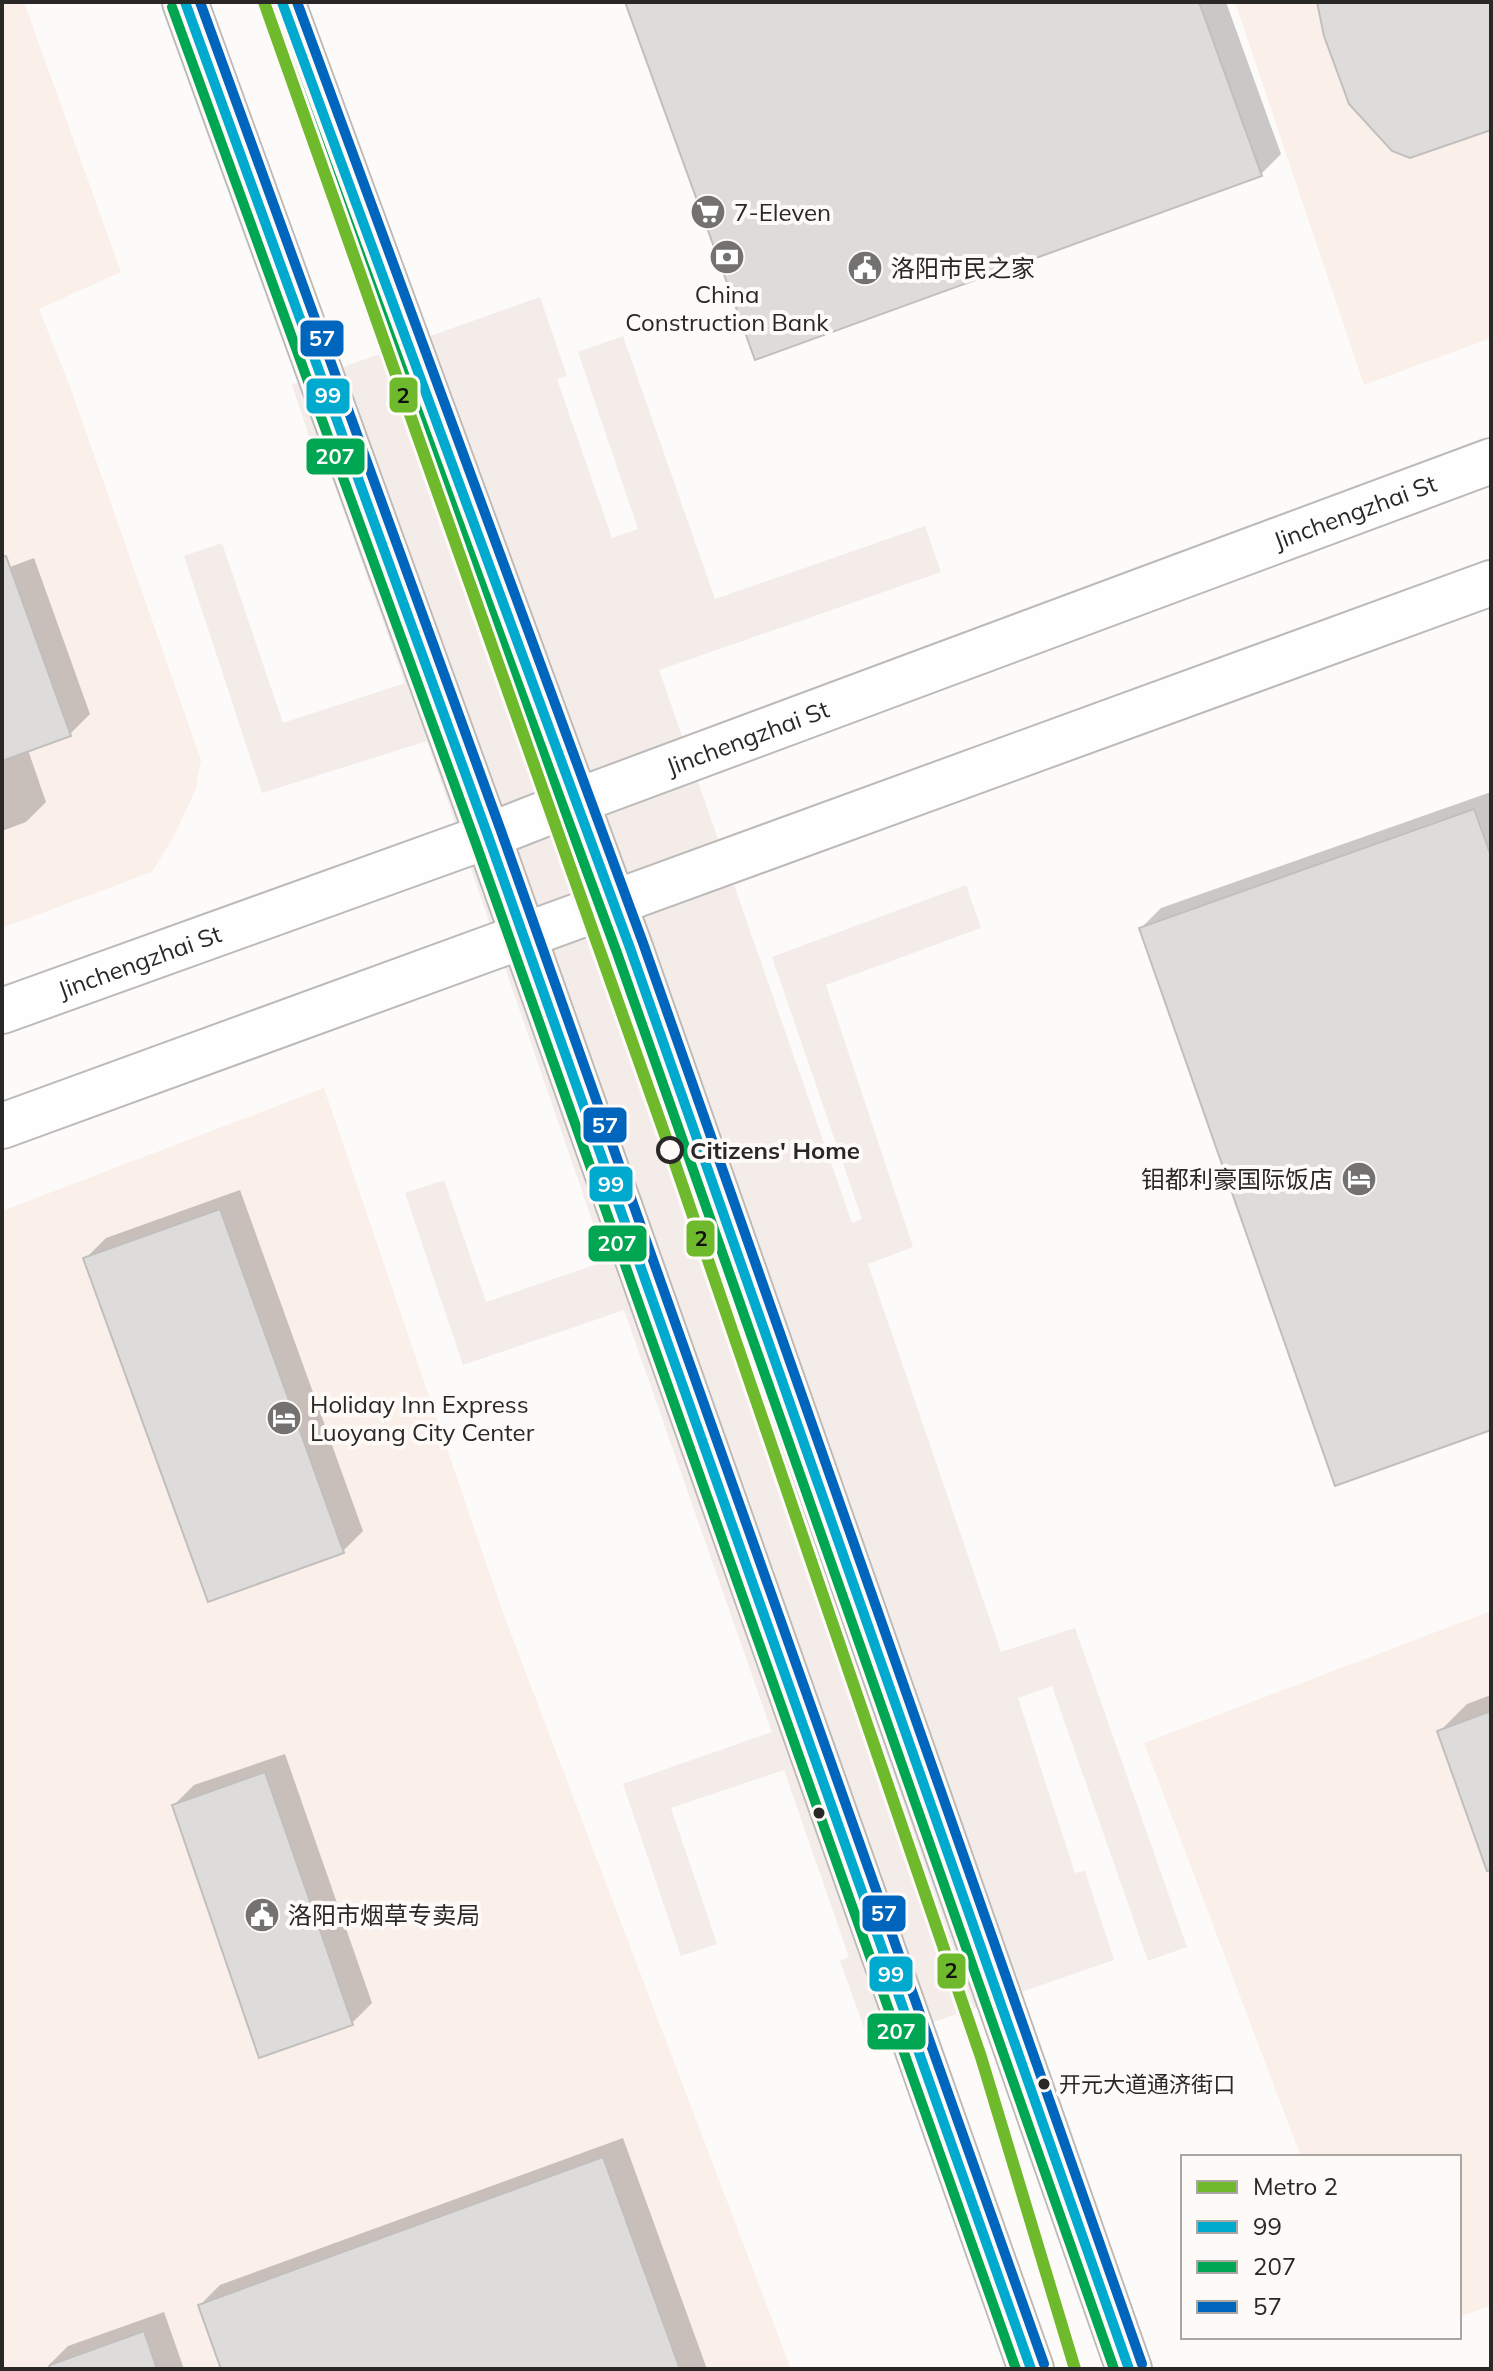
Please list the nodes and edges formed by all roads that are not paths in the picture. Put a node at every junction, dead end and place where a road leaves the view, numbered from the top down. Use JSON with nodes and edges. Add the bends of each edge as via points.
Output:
{"nodes":[{"id":1,"x":185,"y":2,"type":"edge"},
{"id":2,"x":282,"y":2,"type":"edge"},
{"id":3,"x":1491,"y":461,"type":"edge"},
{"id":4,"x":1491,"y":583,"type":"edge"},
{"id":5,"x":577,"y":801,"type":"junction"},
{"id":6,"x":488,"y":836,"type":"junction"},
{"id":7,"x":614,"y":904,"type":"junction"},
{"id":8,"x":523,"y":937,"type":"junction"},
{"id":9,"x":2,"y":1011,"type":"edge"},
{"id":10,"x":2,"y":1126,"type":"edge"},
{"id":11,"x":1031,"y":2369,"type":"edge"},
{"id":12,"x":1129,"y":2369,"type":"edge"}],
"edges":[{"from":1,"to":6,"type":"main road"},
{"from":2,"to":5,"type":"main road"},
{"from":3,"to":5,"type":"main road","name":"Jinchengzhai St"},
{"from":4,"to":7,"type":"main road"},
{"from":5,"to":6,"type":"main road","name":"Jinchengzhai St"},
{"from":5,"to":7,"type":"main road"},
{"from":6,"to":8,"type":"main road"},
{"from":6,"to":9,"type":"main road","name":"Jinchengzhai St"},
{"from":7,"to":8,"type":"main road"},
{"from":7,"to":12,"type":"main road"},
{"from":8,"to":10,"type":"main road"},
{"from":8,"to":11,"type":"main road"}]}
